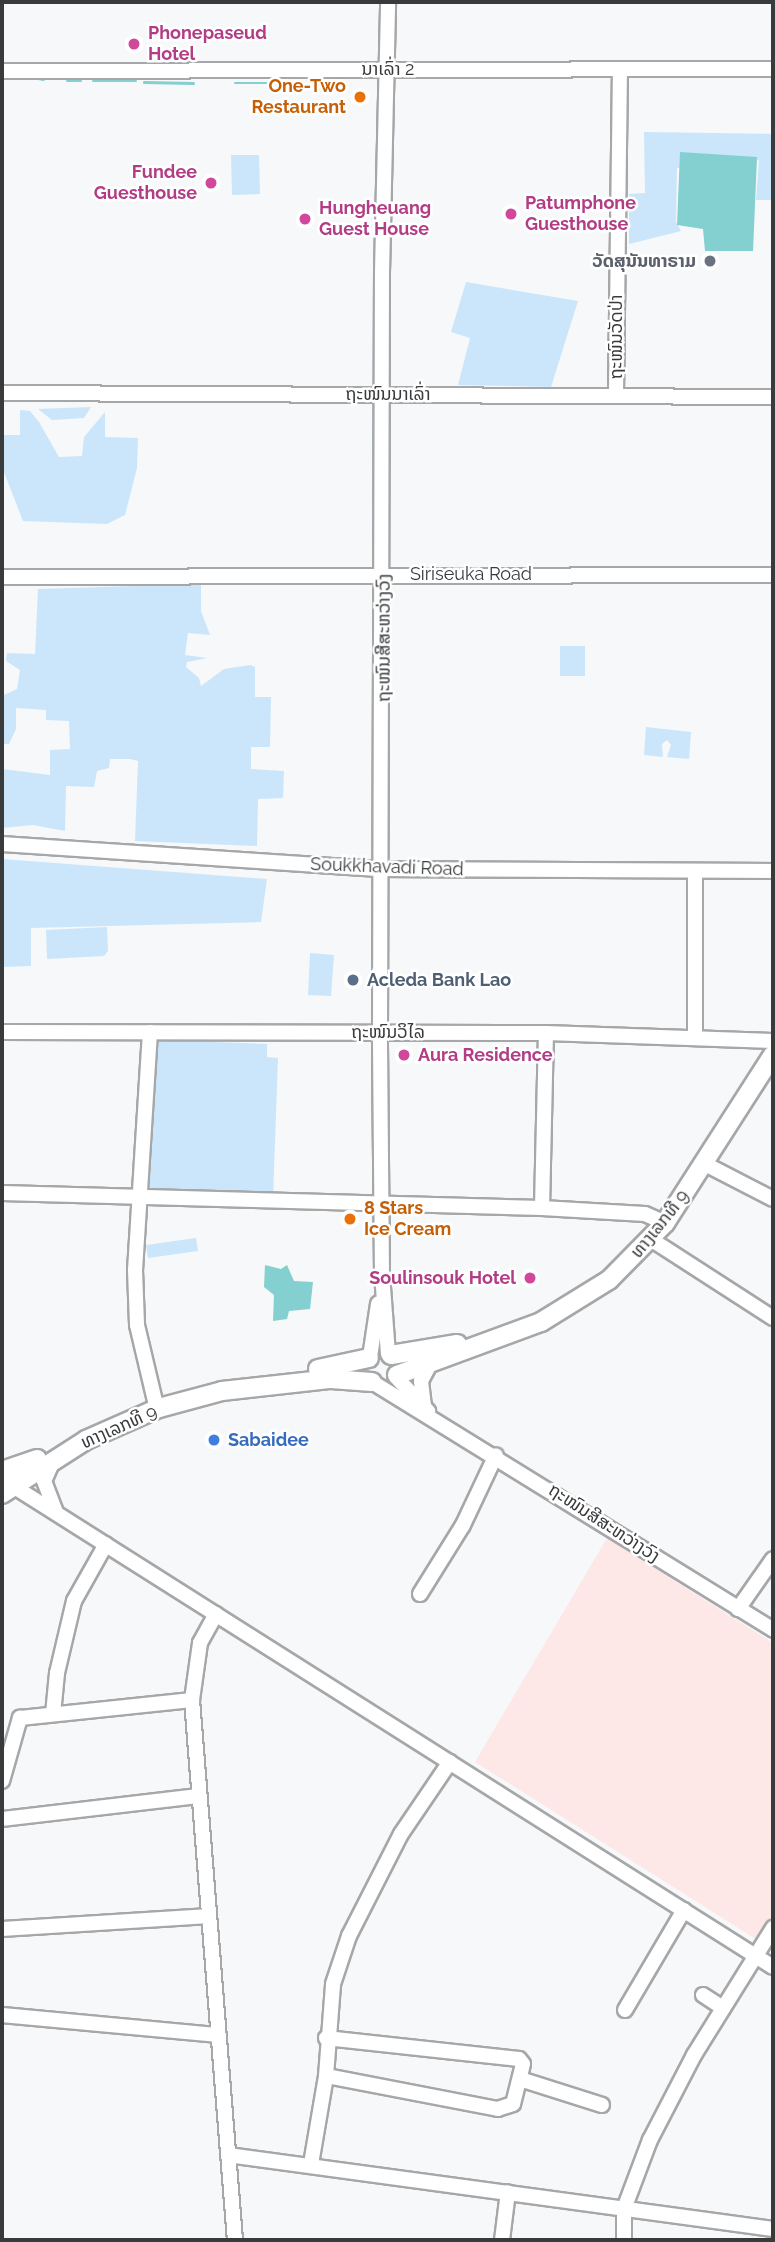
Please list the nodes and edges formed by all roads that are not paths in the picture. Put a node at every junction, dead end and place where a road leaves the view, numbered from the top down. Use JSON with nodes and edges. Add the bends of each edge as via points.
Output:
{"nodes":[{"id":1,"x":388,"y":2,"type":"edge"},
{"id":2,"x":388,"y":69,"type":"junction"},
{"id":3,"x":620,"y":69,"type":"junction"},
{"id":4,"x":773,"y":69,"type":"edge"},
{"id":5,"x":2,"y":71,"type":"edge"},
{"id":6,"x":2,"y":393,"type":"edge"},
{"id":7,"x":382,"y":394,"type":"junction"},
{"id":8,"x":616,"y":394,"type":"junction"},
{"id":9,"x":773,"y":397,"type":"edge"},
{"id":10,"x":385,"y":573,"type":"junction"},
{"id":11,"x":773,"y":575,"type":"edge"},
{"id":12,"x":2,"y":576,"type":"edge"},
{"id":13,"x":2,"y":844,"type":"edge"},
{"id":14,"x":382,"y":869,"type":"junction"},
{"id":15,"x":773,"y":871,"type":"edge"},
{"id":16,"x":695,"y":873,"type":"junction"},
{"id":17,"x":2,"y":1032,"type":"edge"},
{"id":18,"x":150,"y":1032,"type":"junction"},
{"id":19,"x":380,"y":1032,"type":"junction"},
{"id":20,"x":546,"y":1033,"type":"junction"},
{"id":21,"x":695,"y":1035,"type":"junction"},
{"id":22,"x":773,"y":1041,"type":"edge"},
{"id":23,"x":773,"y":1055,"type":"edge"},
{"id":24,"x":705,"y":1164,"type":"junction"},
{"id":25,"x":2,"y":1193,"type":"edge"},
{"id":26,"x":143,"y":1198,"type":"junction"},
{"id":27,"x":773,"y":1199,"type":"edge"},
{"id":28,"x":381,"y":1204,"type":"junction"},
{"id":29,"x":542,"y":1208,"type":"junction"},
{"id":30,"x":665,"y":1223,"type":"junction"},
{"id":31,"x":652,"y":1240,"type":"junction"},
{"id":32,"x":773,"y":1318,"type":"edge"},
{"id":33,"x":498,"y":1338,"type":"junction"},
{"id":34,"x":379,"y":1356,"type":"junction"},
{"id":35,"x":430,"y":1362,"type":"junction"},
{"id":36,"x":396,"y":1376,"type":"junction"},
{"id":37,"x":375,"y":1384,"type":"junction"},
{"id":38,"x":155,"y":1401,"type":"junction"},
{"id":39,"x":429,"y":1412,"type":"junction"},
{"id":40,"x":84,"y":1436,"type":"junction"},
{"id":41,"x":496,"y":1455,"type":"junction"},
{"id":42,"x":54,"y":1459,"type":"junction"},
{"id":43,"x":2,"y":1471,"type":"edge"},
{"id":44,"x":6,"y":1486,"type":"edge"},
{"id":45,"x":57,"y":1513,"type":"junction"},
{"id":46,"x":106,"y":1544,"type":"junction"},
{"id":47,"x":773,"y":1559,"type":"edge"},
{"id":48,"x":420,"y":1594,"type":"dead end"},
{"id":49,"x":738,"y":1609,"type":"junction"},
{"id":50,"x":216,"y":1614,"type":"junction"},
{"id":51,"x":773,"y":1630,"type":"edge"},
{"id":52,"x":192,"y":1700,"type":"junction"},
{"id":53,"x":53,"y":1714,"type":"junction"},
{"id":54,"x":450,"y":1762,"type":"junction"},
{"id":55,"x":2,"y":1781,"type":"edge"},
{"id":56,"x":198,"y":1796,"type":"junction"},
{"id":57,"x":2,"y":1819,"type":"edge"},
{"id":58,"x":684,"y":1910,"type":"junction"},
{"id":59,"x":207,"y":1916,"type":"junction"},
{"id":60,"x":773,"y":1927,"type":"edge"},
{"id":61,"x":2,"y":1929,"type":"edge"},
{"id":62,"x":755,"y":1955,"type":"junction"},
{"id":63,"x":773,"y":1967,"type":"edge"},
{"id":64,"x":703,"y":1995,"type":"dead end"},
{"id":65,"x":723,"y":2008,"type":"junction"},
{"id":66,"x":625,"y":2010,"type":"dead end"},
{"id":67,"x":2,"y":2015,"type":"edge"},
{"id":68,"x":217,"y":2035,"type":"junction"},
{"id":69,"x":326,"y":2038,"type":"junction"},
{"id":70,"x":326,"y":2076,"type":"junction"},
{"id":71,"x":520,"y":2079,"type":"junction"},
{"id":72,"x":602,"y":2105,"type":"dead end"},
{"id":73,"x":228,"y":2155,"type":"junction"},
{"id":74,"x":311,"y":2164,"type":"junction"},
{"id":75,"x":508,"y":2192,"type":"junction"},
{"id":76,"x":624,"y":2209,"type":"junction"},
{"id":77,"x":773,"y":2229,"type":"edge"},
{"id":78,"x":235,"y":2240,"type":"edge"},
{"id":79,"x":502,"y":2240,"type":"edge"},
{"id":80,"x":624,"y":2240,"type":"edge"}],
"edges":[{"from":1,"to":2,"type":"street","name":"ຖະໜົນສີສະຫວ່າງວົງ"},
{"from":2,"to":3,"type":"street","name":"ນາເລົ່າ 2"},
{"from":2,"to":5,"type":"street","name":"ນາເລົ່າ 2"},
{"from":2,"to":7,"type":"street","name":"ຖະໜົນສີສະຫວ່າງວົງ"},
{"from":3,"to":4,"type":"street","name":"ນາເລົ່າ 2"},
{"from":3,"to":8,"type":"street","name":"ຖະໜົນວັດປ່າ"},
{"from":6,"to":7,"type":"street","name":"ຖະໜົນນາເລົ່າ"},
{"from":7,"to":8,"type":"street","name":"ຖະໜົນນາເລົ່າ"},
{"from":7,"to":10,"type":"street","name":"ຖະໜົນສີສະຫວ່າງວົງ"},
{"from":8,"to":9,"type":"street","name":"ຖະໜົນນາເລົ່າ"},
{"from":10,"to":11,"type":"street","name":"Siriseuka Road"},
{"from":10,"to":12,"type":"street","name":"Siriseuka Road"},
{"from":10,"to":14,"type":"street","name":"ຖະໜົນສີສະຫວ່າງວົງ"},
{"from":13,"to":14,"type":"street","name":"Soukkhavadi Road"},
{"from":14,"to":16,"type":"street","name":"Soukkhavadi Road"},
{"from":14,"to":19,"type":"street","name":"ຖະໜົນສີສະຫວ່າງວົງ"},
{"from":15,"to":16,"type":"street","name":"Soukkhavadi Road"},
{"from":16,"to":21,"type":"street"},
{"from":17,"to":18,"type":"street","name":"ຖະໜົນວິໄລ"},
{"from":18,"to":19,"type":"street","name":"ຖະໜົນວິໄລ"},
{"from":18,"to":26,"type":"street"},
{"from":19,"to":20,"type":"street","name":"ຖະໜົນວິໄລ"},
{"from":19,"to":28,"type":"street","name":"ຖະໜົນສີສະຫວ່າງວົງ"},
{"from":20,"to":21,"type":"street","name":"ຖະໜົນວິໄລ"},
{"from":20,"to":29,"type":"street"},
{"from":21,"to":22,"type":"street","name":"ຖະໜົນວິໄລ"},
{"from":23,"to":24,"type":"main road","name":"ທາງເລກທີ 9"},
{"from":24,"to":27,"type":"street"},
{"from":24,"to":30,"type":"main road","name":"ທາງເລກທີ 9"},
{"from":25,"to":26,"type":"street"},
{"from":26,"to":28,"type":"street"},
{"from":26,"to":38,"type":"street","via":[[135,1270],[137,1325]]},
{"from":28,"to":29,"type":"street"},
{"from":28,"to":34,"type":"street","name":"ຖະໜົນສີສະຫວ່າງວົງ"},
{"from":29,"to":30,"type":"street","via":[[645,1214]]},
{"from":30,"to":31,"type":"main road","name":"ທາງເລກທີ 9"},
{"from":31,"to":32,"type":"street"},
{"from":31,"to":33,"type":"main road","name":"ທາງເລກທີ 9","via":[[580,1301]]},
{"from":33,"to":34,"type":"main road","name":"ທາງເລກທີ 9"},
{"from":33,"to":35,"type":"main road","name":"ທາງເລກທີ 9"},
{"from":34,"to":36,"type":"main road","via":[[397,1362]]},
{"from":34,"to":37,"type":"main road","via":[[365,1368]]},
{"from":34,"to":38,"type":"main road","name":"ທາງເລກທີ 9","via":[[351,1366],[220,1383]]},
{"from":35,"to":36,"type":"main road","name":"ທາງເລກທີ 9"},
{"from":35,"to":39,"type":"street","via":[[421,1381]]},
{"from":36,"to":37,"type":"main road","via":[[388,1384]]},
{"from":36,"to":39,"type":"street"},
{"from":37,"to":39,"type":"street"},
{"from":37,"to":40,"type":"main road","name":"ທາງເລກທີ 9","via":[[331,1379],[222,1391]]},
{"from":38,"to":40,"type":"main road","name":"ທາງເລກທີ 9"},
{"from":39,"to":41,"type":"street","name":"ຖະໜົນສີສະຫວ່າງວົງ"},
{"from":40,"to":42,"type":"main road","name":"ທາງເລກທີ 9"},
{"from":40,"to":43,"type":"main road","name":"ທາງເລກທີ 9","via":[[29,1464]]},
{"from":41,"to":48,"type":"street","via":[[463,1525]]},
{"from":41,"to":49,"type":"street","name":"ຖະໜົນສີສະຫວ່າງວົງ"},
{"from":42,"to":44,"type":"main road","name":"ທາງເລກທີ 9"},
{"from":42,"to":45,"type":"street","via":[[44,1481]]},
{"from":44,"to":45,"type":"street"},
{"from":45,"to":46,"type":"street"},
{"from":46,"to":50,"type":"street"},
{"from":46,"to":53,"type":"street","via":[[74,1601],[57,1673]]},
{"from":47,"to":49,"type":"street"},
{"from":49,"to":51,"type":"street","name":"ຖະໜົນສີສະຫວ່າງວົງ"},
{"from":50,"to":52,"type":"street","via":[[201,1643]]},
{"from":50,"to":54,"type":"street"},
{"from":52,"to":53,"type":"street"},
{"from":52,"to":56,"type":"street"},
{"from":53,"to":55,"type":"street","via":[[20,1718]]},
{"from":54,"to":58,"type":"street"},
{"from":54,"to":69,"type":"street","via":[[401,1834],[349,1936],[333,1984]]},
{"from":56,"to":57,"type":"street"},
{"from":56,"to":59,"type":"street"},
{"from":58,"to":62,"type":"street"},
{"from":58,"to":66,"type":"street"},
{"from":59,"to":61,"type":"street"},
{"from":59,"to":68,"type":"street"},
{"from":60,"to":62,"type":"street"},
{"from":62,"to":63,"type":"street"},
{"from":62,"to":65,"type":"street"},
{"from":64,"to":65,"type":"street"},
{"from":65,"to":76,"type":"street","via":[[650,2140]]},
{"from":67,"to":68,"type":"street"},
{"from":68,"to":73,"type":"street"},
{"from":69,"to":70,"type":"street"},
{"from":69,"to":71,"type":"street","via":[[519,2059],[523,2064]]},
{"from":70,"to":71,"type":"street","via":[[498,2109],[513,2104]]},
{"from":70,"to":74,"type":"street"},
{"from":71,"to":72,"type":"street"},
{"from":73,"to":74,"type":"street"},
{"from":73,"to":78,"type":"street"},
{"from":74,"to":75,"type":"street"},
{"from":75,"to":76,"type":"street"},
{"from":75,"to":79,"type":"street"},
{"from":76,"to":77,"type":"street"},
{"from":76,"to":80,"type":"street"}]}
